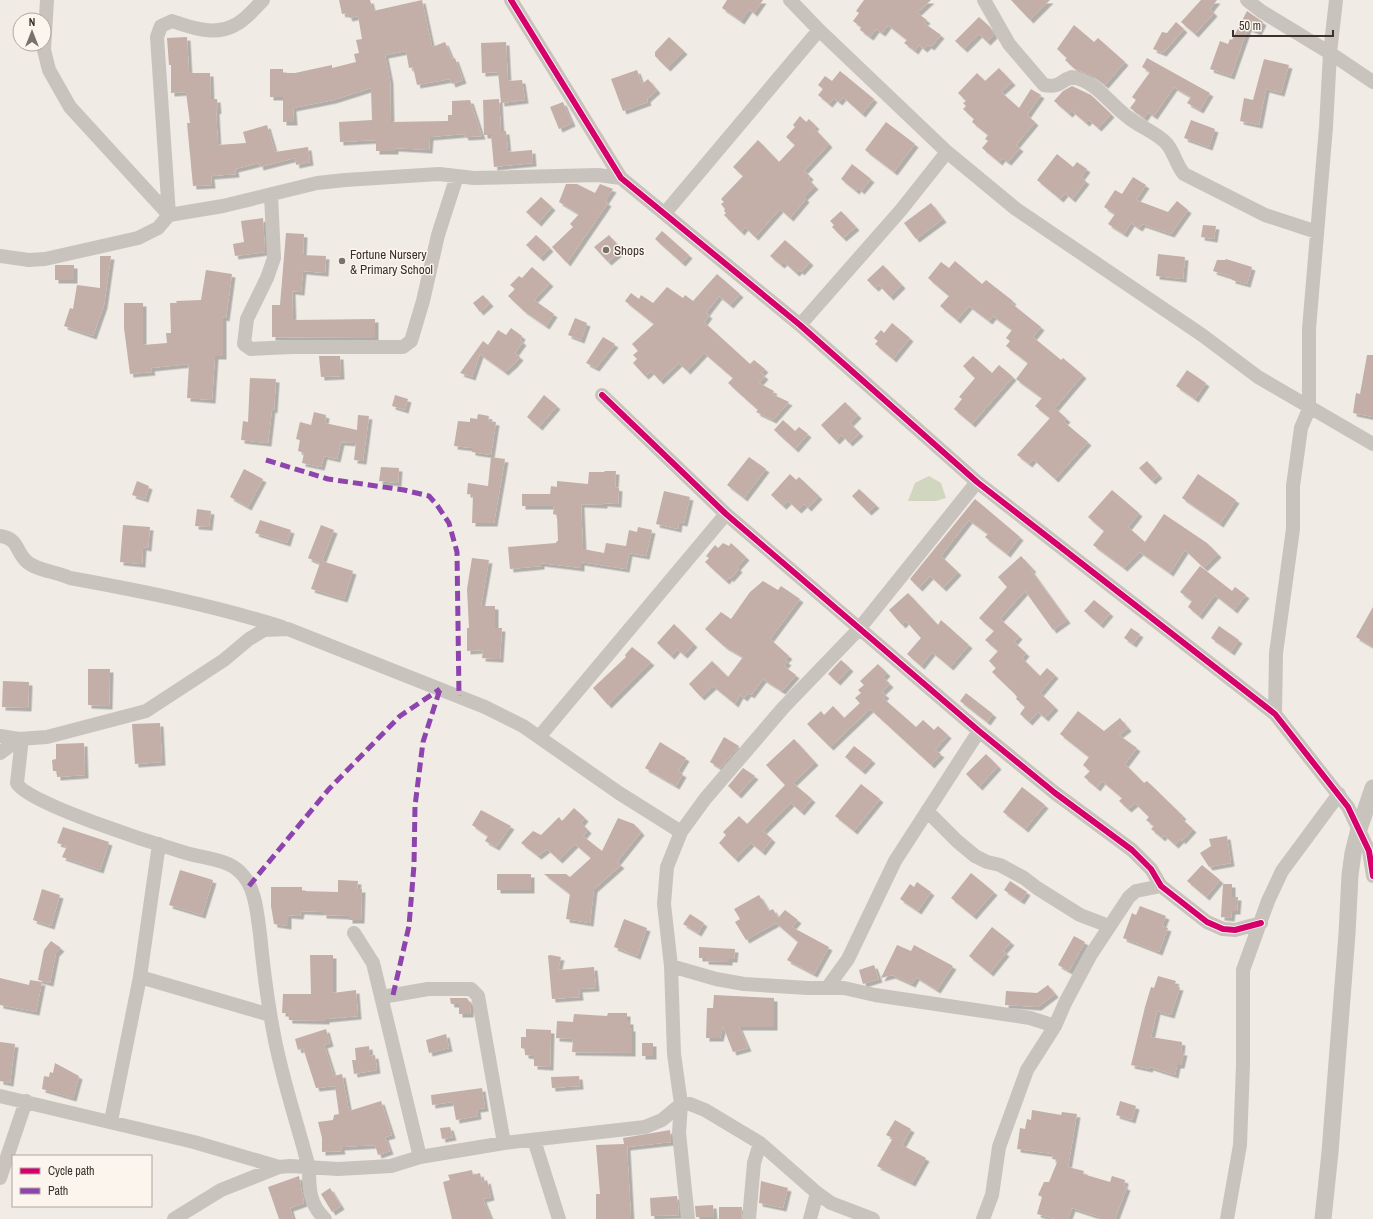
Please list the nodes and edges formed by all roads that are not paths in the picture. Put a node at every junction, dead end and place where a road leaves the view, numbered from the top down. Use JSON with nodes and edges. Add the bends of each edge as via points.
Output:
{"nodes":[{"id":1,"x":47,"y":0,"type":"edge"},
{"id":2,"x":263,"y":0,"type":"edge"},
{"id":3,"x":511,"y":0,"type":"edge"},
{"id":4,"x":790,"y":0,"type":"edge"},
{"id":5,"x":984,"y":0,"type":"edge"},
{"id":6,"x":1246,"y":0,"type":"edge"},
{"id":7,"x":1336,"y":0,"type":"edge"},
{"id":8,"x":819,"y":30,"type":"junction"},
{"id":9,"x":1330,"y":53,"type":"junction"},
{"id":10,"x":1373,"y":82,"type":"edge"},
{"id":11,"x":947,"y":152,"type":"junction"},
{"id":12,"x":457,"y":176,"type":"junction"},
{"id":13,"x":621,"y":178,"type":"junction"},
{"id":14,"x":271,"y":195,"type":"junction"},
{"id":15,"x":665,"y":213,"type":"junction"},
{"id":16,"x":169,"y":215,"type":"junction"},
{"id":17,"x":1317,"y":232,"type":"junction"},
{"id":18,"x":0,"y":256,"type":"edge"},
{"id":19,"x":800,"y":325,"type":"junction"},
{"id":20,"x":602,"y":395,"type":"dead end"},
{"id":21,"x":1309,"y":409,"type":"junction"},
{"id":22,"x":1373,"y":444,"type":"edge"},
{"id":23,"x":976,"y":482,"type":"junction"},
{"id":24,"x":726,"y":514,"type":"junction"},
{"id":25,"x":0,"y":536,"type":"edge"},
{"id":26,"x":288,"y":629,"type":"junction"},
{"id":27,"x":858,"y":629,"type":"junction"},
{"id":28,"x":1275,"y":714,"type":"junction"},
{"id":29,"x":979,"y":731,"type":"junction"},
{"id":30,"x":0,"y":736,"type":"edge"},
{"id":31,"x":539,"y":737,"type":"junction"},
{"id":32,"x":20,"y":740,"type":"junction"},
{"id":33,"x":0,"y":753,"type":"edge"},
{"id":34,"x":1373,"y":788,"type":"edge"},
{"id":35,"x":1338,"y":794,"type":"junction"},
{"id":36,"x":927,"y":811,"type":"junction"},
{"id":37,"x":1359,"y":829,"type":"junction"},
{"id":38,"x":681,"y":832,"type":"junction"},
{"id":39,"x":159,"y":844,"type":"junction"},
{"id":40,"x":1373,"y":876,"type":"edge"},
{"id":41,"x":1161,"y":886,"type":"junction"},
{"id":42,"x":1261,"y":923,"type":"junction"},
{"id":43,"x":1109,"y":926,"type":"junction"},
{"id":44,"x":354,"y":934,"type":"dead end"},
{"id":45,"x":672,"y":966,"type":"junction"},
{"id":46,"x":140,"y":977,"type":"junction"},
{"id":47,"x":827,"y":988,"type":"junction"},
{"id":48,"x":382,"y":997,"type":"junction"},
{"id":49,"x":270,"y":1015,"type":"junction"},
{"id":50,"x":1055,"y":1026,"type":"junction"},
{"id":51,"x":0,"y":1096,"type":"edge"},
{"id":52,"x":26,"y":1101,"type":"junction"},
{"id":53,"x":681,"y":1104,"type":"junction"},
{"id":54,"x":111,"y":1121,"type":"junction"},
{"id":55,"x":534,"y":1140,"type":"junction"},
{"id":56,"x":504,"y":1143,"type":"junction"},
{"id":57,"x":760,"y":1143,"type":"junction"},
{"id":58,"x":420,"y":1157,"type":"junction"},
{"id":59,"x":279,"y":1167,"type":"junction"},
{"id":60,"x":309,"y":1168,"type":"junction"},
{"id":61,"x":0,"y":1178,"type":"edge"},
{"id":62,"x":817,"y":1193,"type":"junction"},
{"id":63,"x":174,"y":1219,"type":"edge"},
{"id":64,"x":325,"y":1219,"type":"edge"},
{"id":65,"x":559,"y":1219,"type":"edge"},
{"id":66,"x":688,"y":1219,"type":"edge"},
{"id":67,"x":750,"y":1219,"type":"edge"},
{"id":68,"x":810,"y":1219,"type":"edge"},
{"id":69,"x":873,"y":1219,"type":"edge"},
{"id":70,"x":983,"y":1219,"type":"edge"},
{"id":71,"x":1227,"y":1219,"type":"edge"},
{"id":72,"x":1323,"y":1219,"type":"edge"}],
"edges":[{"from":1,"to":16,"type":"street","via":[[44,50],[49,70],[70,107]]},
{"from":2,"to":16,"type":"street","via":[[240,22],[229,28],[212,31],[194,29],[172,21],[161,26],[157,37]]},
{"from":3,"to":13,"type":"street"},
{"from":4,"to":8,"type":"street"},
{"from":5,"to":17,"type":"street","via":[[1009,44],[1044,85],[1061,84],[1072,77],[1085,81],[1104,94],[1129,119],[1166,144],[1184,174],[1265,215]]},
{"from":6,"to":9,"type":"street"},
{"from":7,"to":9,"type":"street"},
{"from":8,"to":11,"type":"street"},
{"from":8,"to":15,"type":"street"},
{"from":9,"to":10,"type":"street"},
{"from":9,"to":17,"type":"street"},
{"from":11,"to":19,"type":"street","via":[[901,210]]},
{"from":11,"to":21,"type":"street","via":[[1016,209],[1202,335],[1258,377]]},
{"from":12,"to":13,"type":"street","via":[[474,178],[598,175]]},
{"from":12,"to":14,"type":"street","via":[[439,174],[345,180],[317,183]]},
{"from":12,"to":14,"type":"street","via":[[438,235],[411,341],[403,347],[292,347],[251,350],[244,344],[247,319],[274,258]]},
{"from":13,"to":15,"type":"street"},
{"from":14,"to":16,"type":"street"},
{"from":15,"to":19,"type":"street"},
{"from":16,"to":18,"type":"street","via":[[158,228],[138,238],[46,259],[29,260]]},
{"from":17,"to":21,"type":"street","via":[[1308,329]]},
{"from":19,"to":23,"type":"street"},
{"from":20,"to":24,"type":"street"},
{"from":21,"to":22,"type":"street"},
{"from":21,"to":28,"type":"street","via":[[1301,428],[1293,486],[1293,529],[1276,652]]},
{"from":23,"to":27,"type":"street"},
{"from":23,"to":28,"type":"street"},
{"from":24,"to":27,"type":"street"},
{"from":24,"to":31,"type":"street"},
{"from":25,"to":26,"type":"street","via":[[14,541],[26,562],[38,568],[70,578],[166,595]]},
{"from":26,"to":31,"type":"street","via":[[485,707],[524,726]]},
{"from":26,"to":32,"type":"street","via":[[264,630],[224,660],[146,711],[48,737]]},
{"from":27,"to":29,"type":"street"},
{"from":27,"to":38,"type":"street","via":[[783,708],[705,799]]},
{"from":28,"to":35,"type":"street"},
{"from":29,"to":36,"type":"street"},
{"from":29,"to":41,"type":"street","via":[[1055,793],[1132,850],[1152,869]]},
{"from":30,"to":32,"type":"street"},
{"from":31,"to":38,"type":"street","via":[[619,793]]},
{"from":32,"to":33,"type":"street"},
{"from":32,"to":39,"type":"street","via":[[17,783],[21,790],[69,812]]},
{"from":34,"to":37,"type":"street"},
{"from":35,"to":37,"type":"street"},
{"from":35,"to":42,"type":"street","via":[[1282,871]]},
{"from":36,"to":43,"type":"street","via":[[975,856],[1000,865],[1024,878],[1080,915]]},
{"from":36,"to":47,"type":"street","via":[[895,861],[848,960]]},
{"from":37,"to":40,"type":"street","via":[[1369,851]]},
{"from":37,"to":72,"type":"street","via":[[1350,875]]},
{"from":38,"to":45,"type":"street","via":[[667,867],[664,904]]},
{"from":39,"to":46,"type":"street"},
{"from":39,"to":49,"type":"street","via":[[223,863],[240,872],[256,903]]},
{"from":41,"to":42,"type":"street","via":[[1207,922],[1223,929],[1235,930]]},
{"from":41,"to":43,"type":"street","via":[[1136,891]]},
{"from":42,"to":71,"type":"street","via":[[1243,970],[1240,1145]]},
{"from":43,"to":50,"type":"street","via":[[1068,997]]},
{"from":44,"to":48,"type":"street","via":[[373,963]]},
{"from":45,"to":47,"type":"street","via":[[744,984]]},
{"from":45,"to":53,"type":"street","via":[[674,1054]]},
{"from":46,"to":49,"type":"street"},
{"from":46,"to":54,"type":"street"},
{"from":47,"to":50,"type":"street","via":[[844,988],[1030,1018]]},
{"from":48,"to":56,"type":"street","via":[[428,989],[471,989],[478,996]]},
{"from":48,"to":58,"type":"street"},
{"from":49,"to":60,"type":"street"},
{"from":50,"to":70,"type":"street","via":[[1027,1070],[999,1147],[992,1195]]},
{"from":51,"to":52,"type":"street"},
{"from":52,"to":54,"type":"street"},
{"from":52,"to":61,"type":"street"},
{"from":53,"to":55,"type":"street","via":[[662,1120],[645,1127]]},
{"from":53,"to":57,"type":"street","via":[[690,1104],[705,1110]]},
{"from":53,"to":66,"type":"street","via":[[679,1133]]},
{"from":54,"to":59,"type":"street"},
{"from":55,"to":56,"type":"street"},
{"from":55,"to":65,"type":"street"},
{"from":56,"to":58,"type":"street"},
{"from":57,"to":62,"type":"street"},
{"from":57,"to":67,"type":"street","via":[[754,1163]]},
{"from":58,"to":60,"type":"street","via":[[385,1166]]},
{"from":59,"to":60,"type":"street"},
{"from":59,"to":63,"type":"street","via":[[221,1190]]},
{"from":60,"to":64,"type":"street","via":[[312,1202]]},
{"from":62,"to":68,"type":"street"},
{"from":62,"to":69,"type":"street","via":[[831,1203]]}]}
